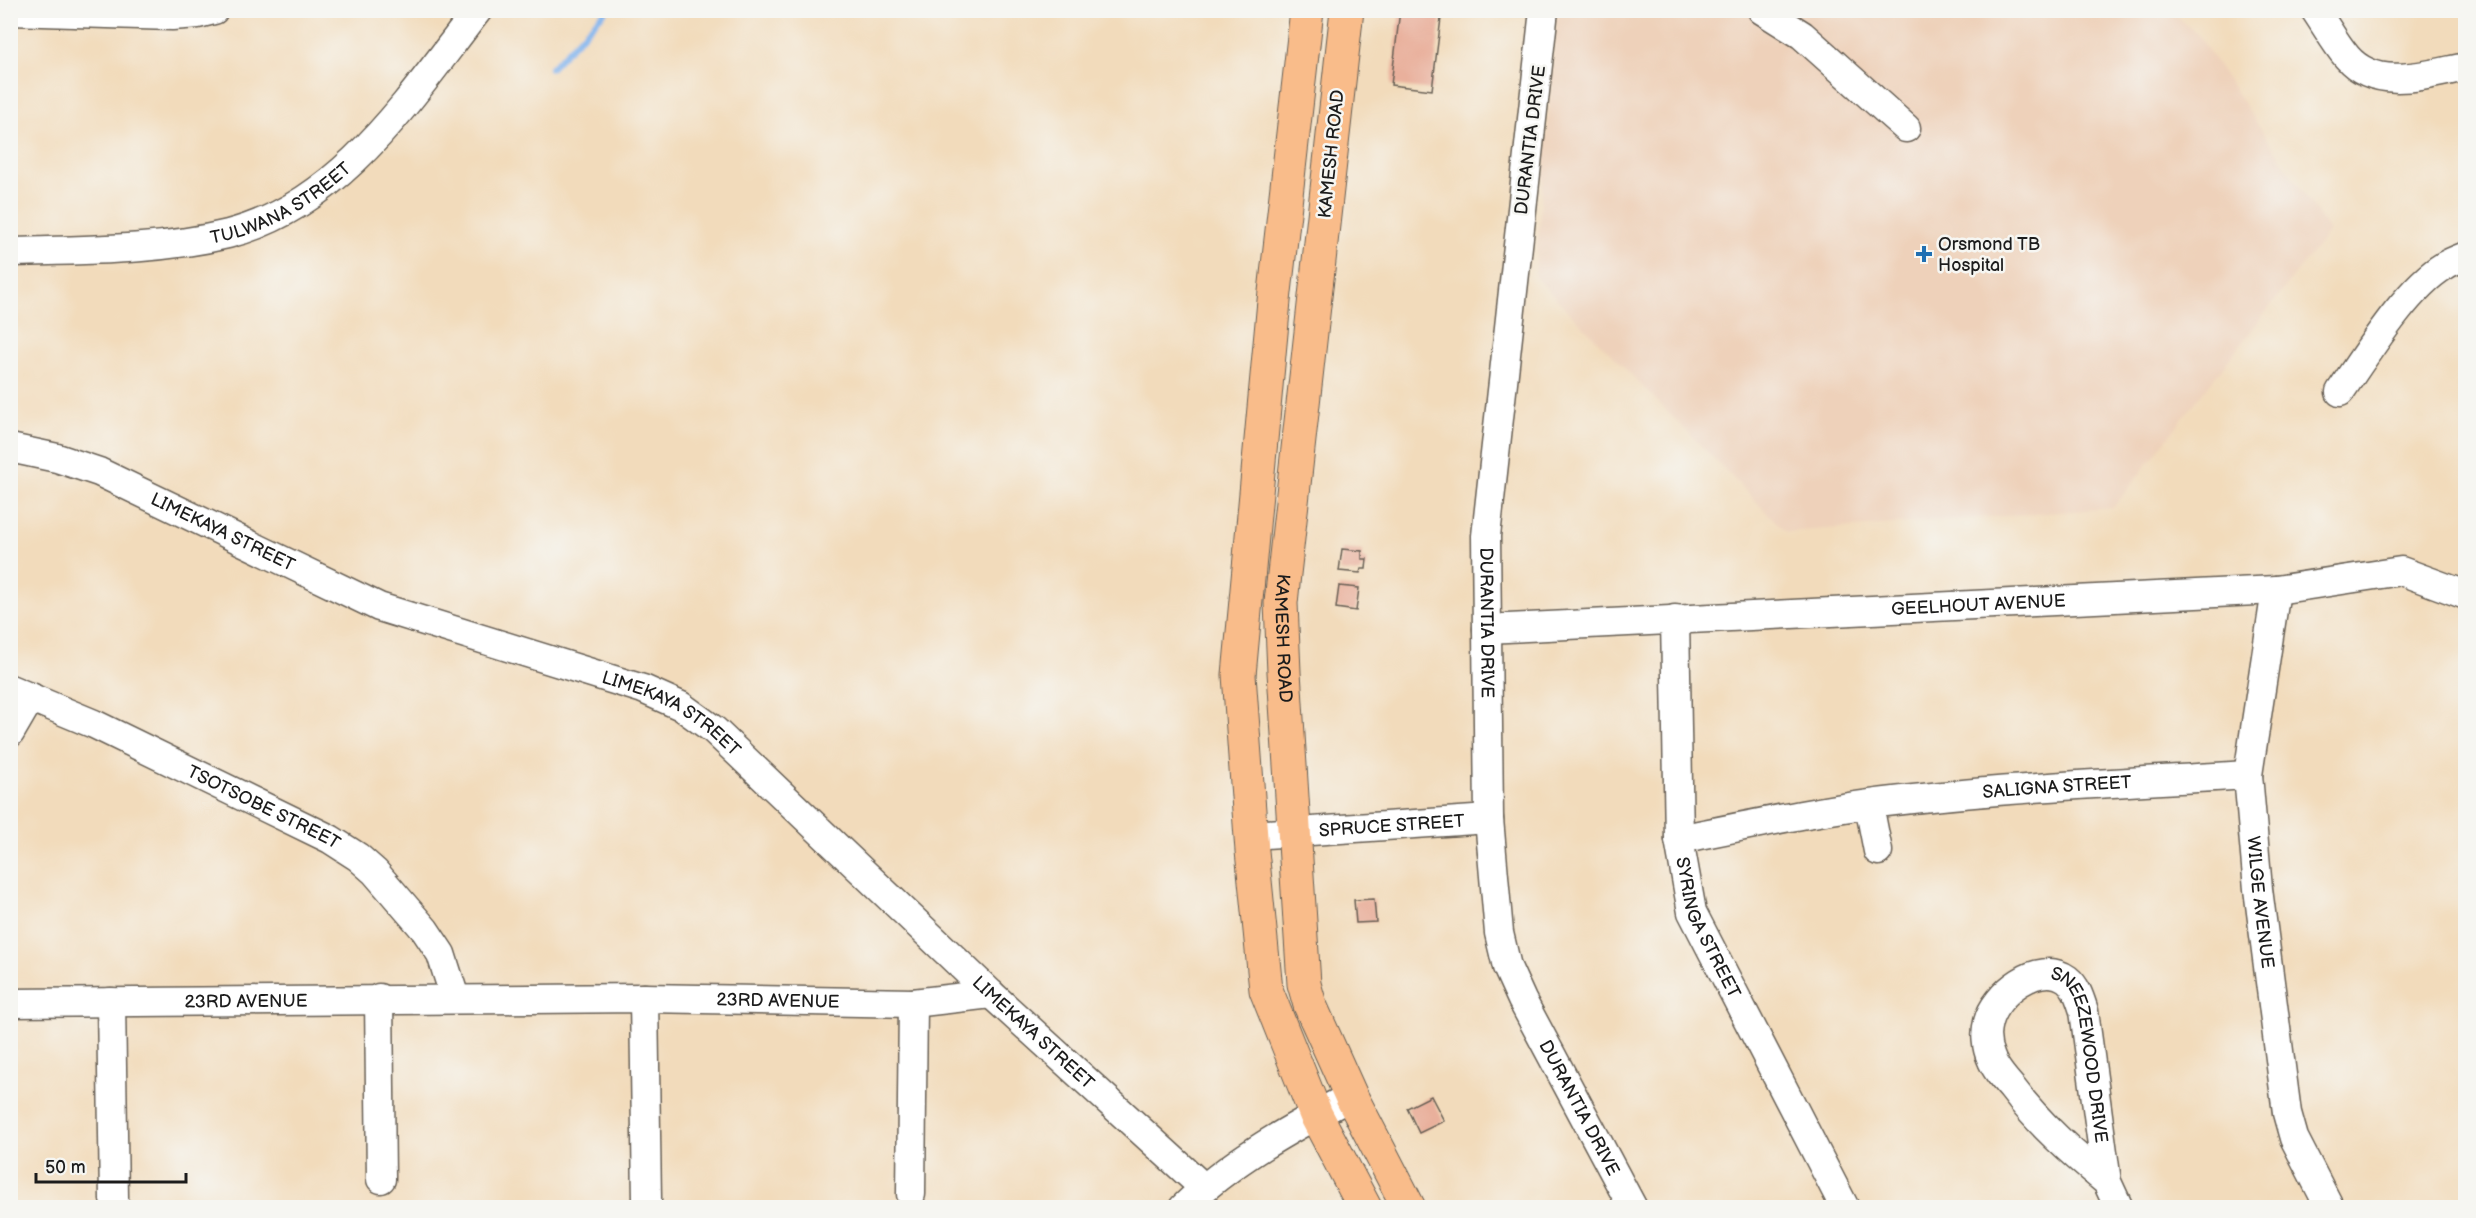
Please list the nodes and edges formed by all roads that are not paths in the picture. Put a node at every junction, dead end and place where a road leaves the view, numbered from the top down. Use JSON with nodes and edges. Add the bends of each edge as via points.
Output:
{"nodes":[{"id":1,"x":214,"y":10,"type":"edge"},
{"id":2,"x":478,"y":10,"type":"edge"},
{"id":3,"x":1307,"y":10,"type":"edge"},
{"id":4,"x":1347,"y":10,"type":"edge"},
{"id":5,"x":1544,"y":10,"type":"edge"},
{"id":6,"x":1762,"y":10,"type":"edge"},
{"id":7,"x":2315,"y":10,"type":"edge"},
{"id":8,"x":10,"y":11,"type":"edge"},
{"id":9,"x":2466,"y":67,"type":"edge"},
{"id":10,"x":1906,"y":128,"type":"dead end"},
{"id":11,"x":10,"y":252,"type":"edge"},
{"id":12,"x":2466,"y":256,"type":"edge"},
{"id":13,"x":2340,"y":392,"type":"dead end"},
{"id":14,"x":10,"y":448,"type":"edge"},
{"id":15,"x":2276,"y":590,"type":"junction"},
{"id":16,"x":2466,"y":595,"type":"edge"},
{"id":17,"x":1675,"y":619,"type":"junction"},
{"id":18,"x":1487,"y":629,"type":"junction"},
{"id":19,"x":21,"y":693,"type":"edge"},
{"id":20,"x":10,"y":733,"type":"edge"},
{"id":21,"x":2248,"y":775,"type":"junction"},
{"id":22,"x":1869,"y":805,"type":"junction"},
{"id":23,"x":1489,"y":819,"type":"junction"},
{"id":24,"x":1296,"y":833,"type":"junction"},
{"id":25,"x":1251,"y":835,"type":"junction"},
{"id":26,"x":1680,"y":839,"type":"junction"},
{"id":27,"x":1878,"y":851,"type":"dead end"},
{"id":28,"x":991,"y":994,"type":"junction"},
{"id":29,"x":379,"y":998,"type":"junction"},
{"id":30,"x":455,"y":998,"type":"junction"},
{"id":31,"x":644,"y":998,"type":"junction"},
{"id":32,"x":111,"y":1002,"type":"junction"},
{"id":33,"x":10,"y":1003,"type":"edge"},
{"id":34,"x":913,"y":1003,"type":"junction"},
{"id":35,"x":1352,"y":1096,"type":"junction"},
{"id":36,"x":1316,"y":1115,"type":"junction"},
{"id":37,"x":381,"y":1179,"type":"dead end"},
{"id":38,"x":2107,"y":1182,"type":"junction"},
{"id":39,"x":1203,"y":1187,"type":"junction"},
{"id":40,"x":911,"y":1194,"type":"dead end"},
{"id":41,"x":114,"y":1199,"type":"dead end"},
{"id":42,"x":647,"y":1201,"type":"dead end"},
{"id":43,"x":1183,"y":1208,"type":"edge"},
{"id":44,"x":1365,"y":1208,"type":"edge"},
{"id":45,"x":1408,"y":1208,"type":"edge"},
{"id":46,"x":1633,"y":1208,"type":"edge"},
{"id":47,"x":1845,"y":1208,"type":"edge"},
{"id":48,"x":2120,"y":1208,"type":"edge"},
{"id":49,"x":2330,"y":1208,"type":"edge"}],
"edges":[{"from":1,"to":8,"type":"street","via":[[172,16]]},
{"from":2,"to":11,"type":"street","name":"TULWANA STREET","via":[[382,131],[346,168],[280,212],[206,239]]},
{"from":3,"to":25,"type":"main road","name":"KAMESH ROAD","via":[[1274,301],[1239,675]]},
{"from":4,"to":24,"type":"main road","name":"KAMESH ROAD","via":[[1281,603]]},
{"from":5,"to":18,"type":"street","name":"DURANTIA DRIVE","via":[[1486,536]]},
{"from":6,"to":10,"type":"street","via":[[1802,35]]},
{"from":7,"to":9,"type":"street","via":[[2348,58],[2373,74],[2413,78]]},
{"from":12,"to":13,"type":"street","via":[[2445,265],[2424,281]]},
{"from":14,"to":28,"type":"street","name":"LIMEKAYA STREET","via":[[99,472],[379,608],[643,689],[681,706],[736,751]]},
{"from":15,"to":16,"type":"street","name":"GEELHOUT AVENUE","via":[[2401,571]]},
{"from":15,"to":17,"type":"street","name":"GEELHOUT AVENUE"},
{"from":15,"to":21,"type":"street","name":"WILGE AVENUE"},
{"from":17,"to":18,"type":"street","name":"GEELHOUT AVENUE"},
{"from":17,"to":26,"type":"street","name":"SYRINGA STREET"},
{"from":18,"to":23,"type":"street","name":"DURANTIA DRIVE"},
{"from":19,"to":20,"type":"street"},
{"from":19,"to":30,"type":"street","name":"TSOTSOBE STREET","via":[[94,724],[330,839],[358,857],[425,930],[441,954]]},
{"from":21,"to":22,"type":"street","name":"SALIGNA STREET","via":[[1986,791]]},
{"from":21,"to":49,"type":"street","name":"WILGE AVENUE","via":[[2259,901],[2287,1113],[2294,1138]]},
{"from":22,"to":26,"type":"street","name":"SALIGNA STREET"},
{"from":22,"to":27,"type":"street"},
{"from":23,"to":24,"type":"street","name":"SPRUCE STREET"},
{"from":23,"to":46,"type":"street","name":"DURANTIA DRIVE","via":[[1499,933],[1507,967]]},
{"from":24,"to":25,"type":"street","name":"SPRUCE STREET"},
{"from":24,"to":35,"type":"main road","name":"KAMESH ROAD","via":[[1304,984]]},
{"from":25,"to":36,"type":"main road","name":"KAMESH ROAD","via":[[1266,990]]},
{"from":26,"to":47,"type":"street","name":"SYRINGA STREET","via":[[1692,912]]},
{"from":28,"to":34,"type":"street","name":"23RD AVENUE"},
{"from":28,"to":39,"type":"street","name":"LIMEKAYA STREET"},
{"from":29,"to":30,"type":"street","name":"23RD AVENUE"},
{"from":29,"to":32,"type":"street","name":"23RD AVENUE"},
{"from":29,"to":37,"type":"street"},
{"from":30,"to":31,"type":"street","name":"23RD AVENUE"},
{"from":31,"to":34,"type":"street","name":"23RD AVENUE"},
{"from":31,"to":42,"type":"street"},
{"from":32,"to":33,"type":"street","name":"23RD AVENUE"},
{"from":32,"to":41,"type":"street"},
{"from":34,"to":40,"type":"street"},
{"from":35,"to":36,"type":"street"},
{"from":35,"to":45,"type":"main road","name":"KAMESH ROAD"},
{"from":36,"to":39,"type":"street"},
{"from":36,"to":44,"type":"main road","name":"KAMESH ROAD"},
{"from":38,"to":38,"type":"street","name":"SNEEZEWOOD DRIVE","via":[[2078,992],[2066,979],[2049,973],[2028,978],[2013,987],[1988,1020],[1986,1036],[1991,1058],[2045,1127]]},
{"from":38,"to":48,"type":"street","name":"SNEEZEWOOD DRIVE"},
{"from":39,"to":43,"type":"street"}]}
